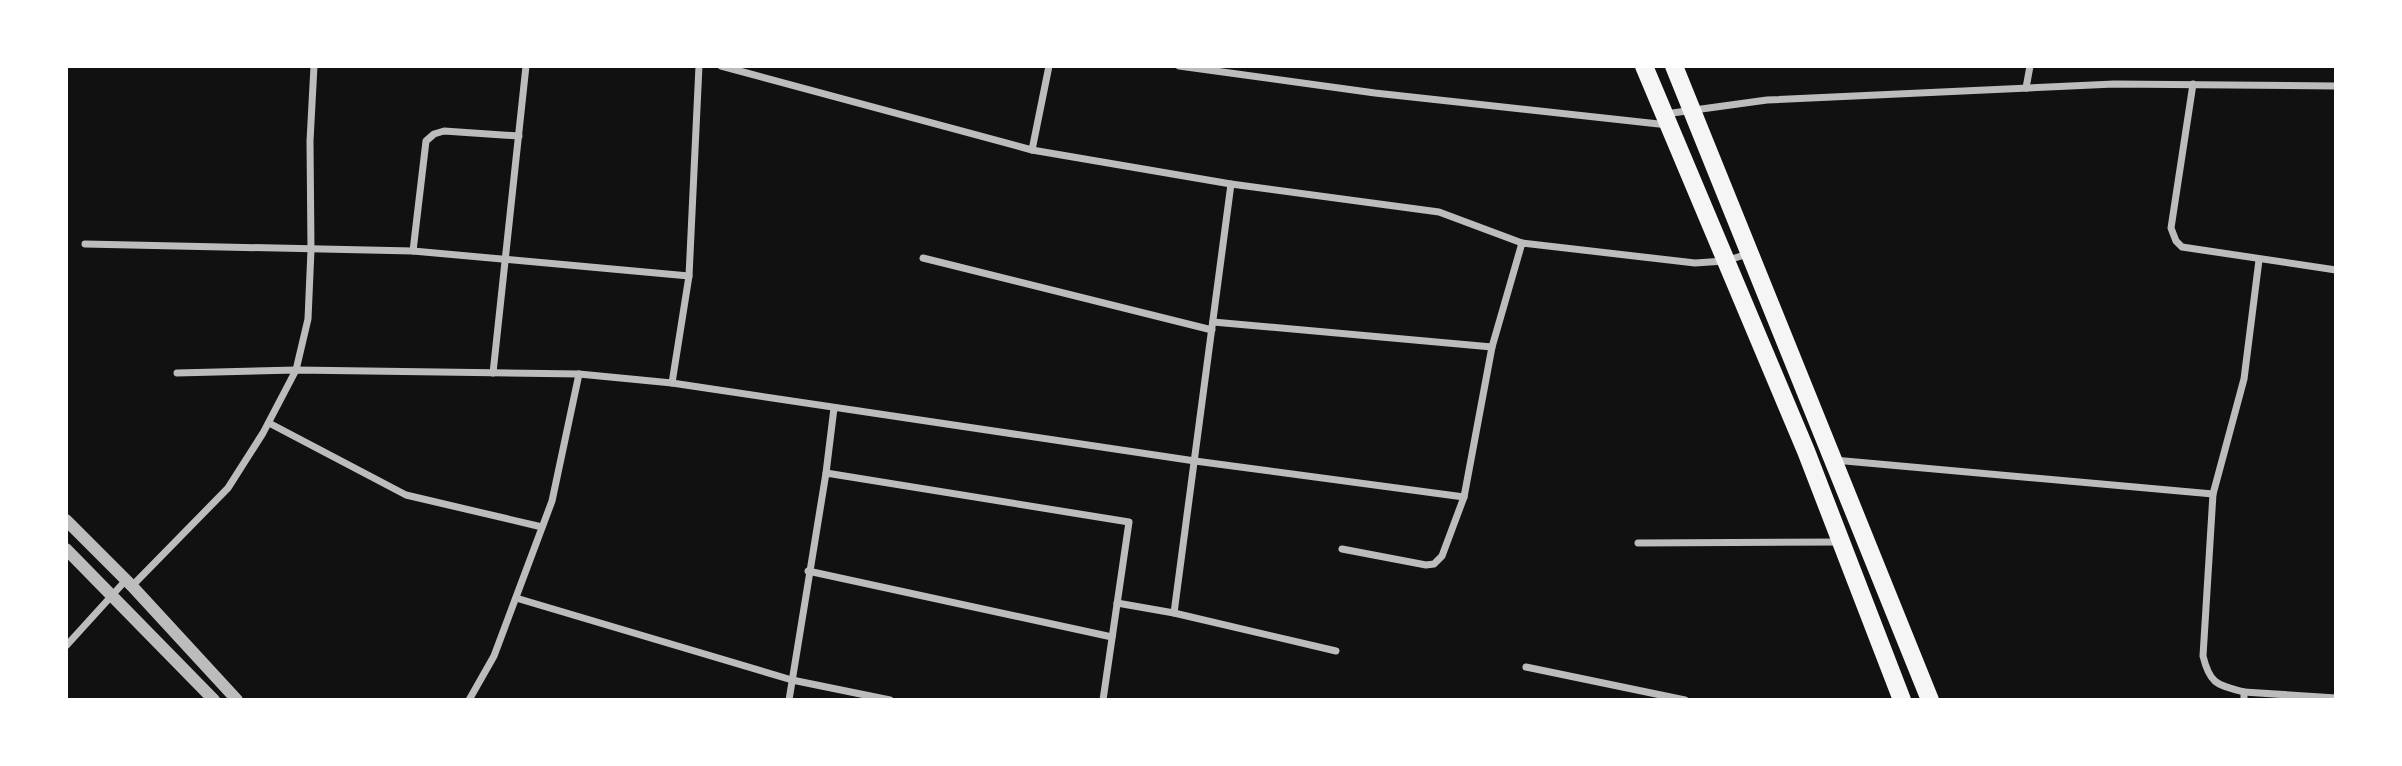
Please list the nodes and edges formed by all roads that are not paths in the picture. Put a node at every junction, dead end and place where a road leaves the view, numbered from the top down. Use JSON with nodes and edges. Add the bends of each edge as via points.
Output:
{"nodes":[{"id":1,"x":314,"y":66,"type":"edge"},
{"id":2,"x":526,"y":66,"type":"edge"},
{"id":3,"x":699,"y":66,"type":"edge"},
{"id":4,"x":721,"y":66,"type":"edge"},
{"id":5,"x":1049,"y":66,"type":"edge"},
{"id":6,"x":1179,"y":66,"type":"edge"},
{"id":7,"x":1644,"y":66,"type":"edge"},
{"id":8,"x":1674,"y":66,"type":"edge"},
{"id":9,"x":2030,"y":66,"type":"edge"},
{"id":10,"x":2193,"y":83,"type":"junction"},
{"id":11,"x":2336,"y":86,"type":"edge"},
{"id":12,"x":2026,"y":88,"type":"junction"},
{"id":13,"x":1691,"y":110,"type":"junction"},
{"id":14,"x":1666,"y":120,"type":"junction"},
{"id":15,"x":519,"y":135,"type":"junction"},
{"id":16,"x":1032,"y":150,"type":"junction"},
{"id":17,"x":1231,"y":184,"type":"junction"},
{"id":18,"x":85,"y":243,"type":"dead end"},
{"id":19,"x":1522,"y":243,"type":"junction"},
{"id":20,"x":311,"y":250,"type":"junction"},
{"id":21,"x":413,"y":251,"type":"junction"},
{"id":22,"x":1751,"y":253,"type":"junction"},
{"id":23,"x":923,"y":258,"type":"dead end"},
{"id":24,"x":505,"y":260,"type":"junction"},
{"id":25,"x":2259,"y":260,"type":"junction"},
{"id":26,"x":1725,"y":261,"type":"junction"},
{"id":27,"x":2336,"y":270,"type":"edge"},
{"id":28,"x":689,"y":276,"type":"junction"},
{"id":29,"x":1213,"y":326,"type":"junction"},
{"id":30,"x":1492,"y":347,"type":"junction"},
{"id":31,"x":296,"y":370,"type":"junction"},
{"id":32,"x":177,"y":373,"type":"dead end"},
{"id":33,"x":493,"y":373,"type":"junction"},
{"id":34,"x":579,"y":374,"type":"junction"},
{"id":35,"x":672,"y":383,"type":"junction"},
{"id":36,"x":834,"y":408,"type":"junction"},
{"id":37,"x":269,"y":423,"type":"junction"},
{"id":38,"x":1834,"y":460,"type":"junction"},
{"id":39,"x":1195,"y":461,"type":"junction"},
{"id":40,"x":826,"y":473,"type":"junction"},
{"id":41,"x":2213,"y":494,"type":"junction"},
{"id":42,"x":1464,"y":497,"type":"junction"},
{"id":43,"x":66,"y":520,"type":"edge"},
{"id":44,"x":542,"y":527,"type":"junction"},
{"id":45,"x":1841,"y":542,"type":"junction"},
{"id":46,"x":1638,"y":543,"type":"dead end"},
{"id":47,"x":66,"y":549,"type":"edge"},
{"id":48,"x":1342,"y":549,"type":"dead end"},
{"id":49,"x":808,"y":571,"type":"junction"},
{"id":50,"x":129,"y":583,"type":"junction"},
{"id":51,"x":113,"y":595,"type":"junction"},
{"id":52,"x":516,"y":598,"type":"junction"},
{"id":53,"x":1117,"y":603,"type":"junction"},
{"id":54,"x":1174,"y":613,"type":"junction"},
{"id":55,"x":1112,"y":637,"type":"junction"},
{"id":56,"x":66,"y":646,"type":"edge"},
{"id":57,"x":1336,"y":651,"type":"dead end"},
{"id":58,"x":1526,"y":667,"type":"dead end"},
{"id":59,"x":792,"y":680,"type":"junction"},
{"id":60,"x":2244,"y":696,"type":"edge"},
{"id":61,"x":2336,"y":698,"type":"edge"},
{"id":62,"x":214,"y":699,"type":"edge"},
{"id":63,"x":237,"y":699,"type":"edge"},
{"id":64,"x":469,"y":699,"type":"edge"},
{"id":65,"x":789,"y":699,"type":"edge"},
{"id":66,"x":890,"y":699,"type":"edge"},
{"id":67,"x":1103,"y":699,"type":"edge"},
{"id":68,"x":1685,"y":699,"type":"edge"},
{"id":69,"x":1902,"y":699,"type":"edge"},
{"id":70,"x":1930,"y":699,"type":"edge"}],
"edges":[{"from":1,"to":20,"type":"street"},
{"from":2,"to":15,"type":"street"},
{"from":3,"to":28,"type":"street"},
{"from":4,"to":16,"type":"street"},
{"from":5,"to":16,"type":"street"},
{"from":6,"to":14,"type":"street","via":[[1374,93]]},
{"from":7,"to":14,"type":"main road"},
{"from":8,"to":13,"type":"main road"},
{"from":9,"to":12,"type":"street"},
{"from":10,"to":11,"type":"street"},
{"from":10,"to":12,"type":"street"},
{"from":10,"to":25,"type":"street","via":[[2172,234],[2182,247]]},
{"from":12,"to":13,"type":"street","via":[[1767,100]]},
{"from":13,"to":14,"type":"street"},
{"from":13,"to":22,"type":"main road"},
{"from":14,"to":26,"type":"main road"},
{"from":15,"to":21,"type":"street","via":[[444,131],[426,141]]},
{"from":15,"to":24,"type":"street"},
{"from":16,"to":17,"type":"street"},
{"from":17,"to":19,"type":"street","via":[[1439,212]]},
{"from":17,"to":29,"type":"street"},
{"from":18,"to":20,"type":"street"},
{"from":19,"to":26,"type":"street","via":[[1695,263]]},
{"from":19,"to":30,"type":"street"},
{"from":20,"to":21,"type":"street"},
{"from":20,"to":31,"type":"street","via":[[308,319]]},
{"from":21,"to":24,"type":"street"},
{"from":22,"to":26,"type":"street"},
{"from":22,"to":38,"type":"main road"},
{"from":23,"to":29,"type":"street"},
{"from":24,"to":28,"type":"street"},
{"from":24,"to":33,"type":"street"},
{"from":25,"to":27,"type":"street"},
{"from":25,"to":41,"type":"street","via":[[2244,379]]},
{"from":26,"to":45,"type":"main road"},
{"from":28,"to":35,"type":"street"},
{"from":29,"to":30,"type":"street"},
{"from":29,"to":39,"type":"street"},
{"from":30,"to":42,"type":"street"},
{"from":31,"to":32,"type":"street"},
{"from":31,"to":33,"type":"street"},
{"from":31,"to":37,"type":"street"},
{"from":33,"to":34,"type":"street"},
{"from":34,"to":35,"type":"street"},
{"from":34,"to":44,"type":"street","via":[[552,501]]},
{"from":35,"to":36,"type":"street"},
{"from":36,"to":39,"type":"street"},
{"from":36,"to":40,"type":"street"},
{"from":37,"to":44,"type":"street","via":[[406,495]]},
{"from":37,"to":50,"type":"street","via":[[228,488]]},
{"from":38,"to":41,"type":"street"},
{"from":38,"to":70,"type":"main road"},
{"from":39,"to":42,"type":"street"},
{"from":39,"to":54,"type":"street"},
{"from":40,"to":49,"type":"street"},
{"from":40,"to":53,"type":"street","via":[[1129,522]]},
{"from":41,"to":60,"type":"street","via":[[2203,656],[2216,684]]},
{"from":42,"to":48,"type":"street","via":[[1442,556],[1434,564]]},
{"from":43,"to":50,"type":"street"},
{"from":44,"to":52,"type":"street"},
{"from":45,"to":46,"type":"street"},
{"from":45,"to":69,"type":"main road"},
{"from":47,"to":51,"type":"street"},
{"from":49,"to":55,"type":"street"},
{"from":49,"to":59,"type":"street"},
{"from":50,"to":51,"type":"street"},
{"from":50,"to":63,"type":"street"},
{"from":51,"to":56,"type":"street"},
{"from":51,"to":62,"type":"street"},
{"from":52,"to":59,"type":"street"},
{"from":52,"to":64,"type":"street","via":[[494,656]]},
{"from":53,"to":54,"type":"street"},
{"from":53,"to":55,"type":"street"},
{"from":54,"to":57,"type":"street"},
{"from":55,"to":67,"type":"street"},
{"from":58,"to":68,"type":"street"},
{"from":59,"to":65,"type":"street"},
{"from":59,"to":66,"type":"street"},
{"from":60,"to":61,"type":"street"}]}
